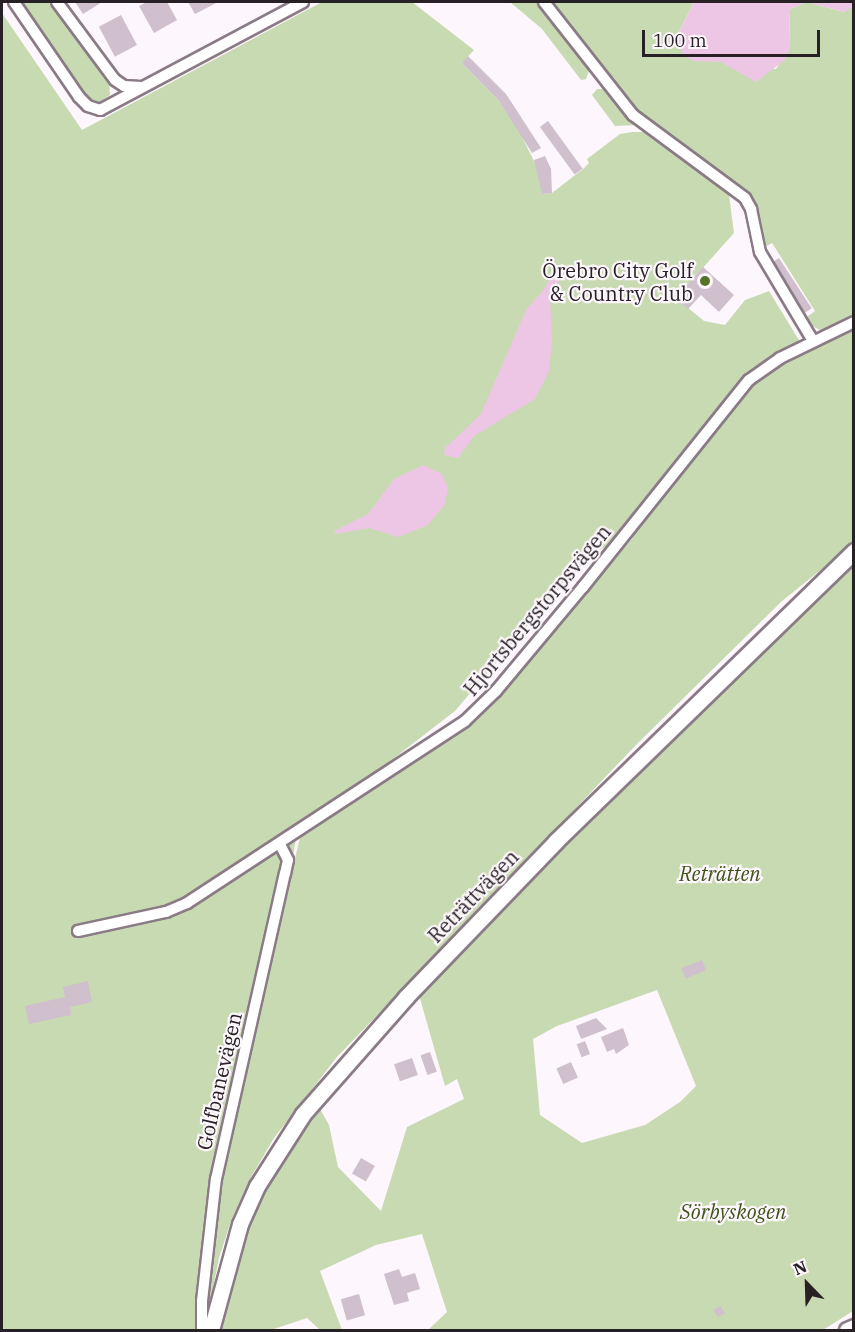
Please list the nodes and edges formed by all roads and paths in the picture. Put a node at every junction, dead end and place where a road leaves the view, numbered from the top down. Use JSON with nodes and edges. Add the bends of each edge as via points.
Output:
{"nodes":[{"id":1,"x":14,"y":2,"type":"edge"},
{"id":2,"x":57,"y":2,"type":"edge"},
{"id":3,"x":303,"y":2,"type":"edge"},
{"id":4,"x":544,"y":2,"type":"edge"},
{"id":5,"x":115,"y":80,"type":"junction"},
{"id":6,"x":141,"y":87,"type":"junction"},
{"id":7,"x":114,"y":103,"type":"junction"},
{"id":8,"x":854,"y":322,"type":"edge"},
{"id":9,"x":813,"y":341,"type":"junction"},
{"id":10,"x":854,"y":551,"type":"edge"},
{"id":11,"x":280,"y":844,"type":"junction"},
{"id":12,"x":78,"y":931,"type":"dead end"},
{"id":13,"x":854,"y":1327,"type":"edge"},
{"id":14,"x":202,"y":1330,"type":"edge"},
{"id":15,"x":211,"y":1330,"type":"edge"},
{"id":16,"x":847,"y":1330,"type":"edge"}],
"edges":[{"from":1,"to":7,"type":"street","via":[[88,106],[100,110]]},
{"from":2,"to":5,"type":"street"},
{"from":3,"to":6,"type":"street"},
{"from":4,"to":9,"type":"street","via":[[633,115],[745,198],[760,252]]},
{"from":5,"to":6,"type":"street","via":[[124,86]]},
{"from":5,"to":7,"type":"street"},
{"from":6,"to":7,"type":"street"},
{"from":8,"to":9,"type":"street","name":"Hjortsbergstorpsvägen"},
{"from":9,"to":11,"type":"street","name":"Hjortsbergstorpsvägen","via":[[762,368],[749,380],[584,587],[481,707]]},
{"from":10,"to":15,"type":"street","name":"Reträttvägen","via":[[556,841],[406,997],[309,1106],[277,1152],[240,1224]]},
{"from":11,"to":12,"type":"street","name":"Hjortsbergstorpsvägen","via":[[187,903],[166,912]]},
{"from":11,"to":14,"type":"street","name":"Golfbanevägen","via":[[288,860],[216,1179]]},
{"from":13,"to":16,"type":"street"}]}
